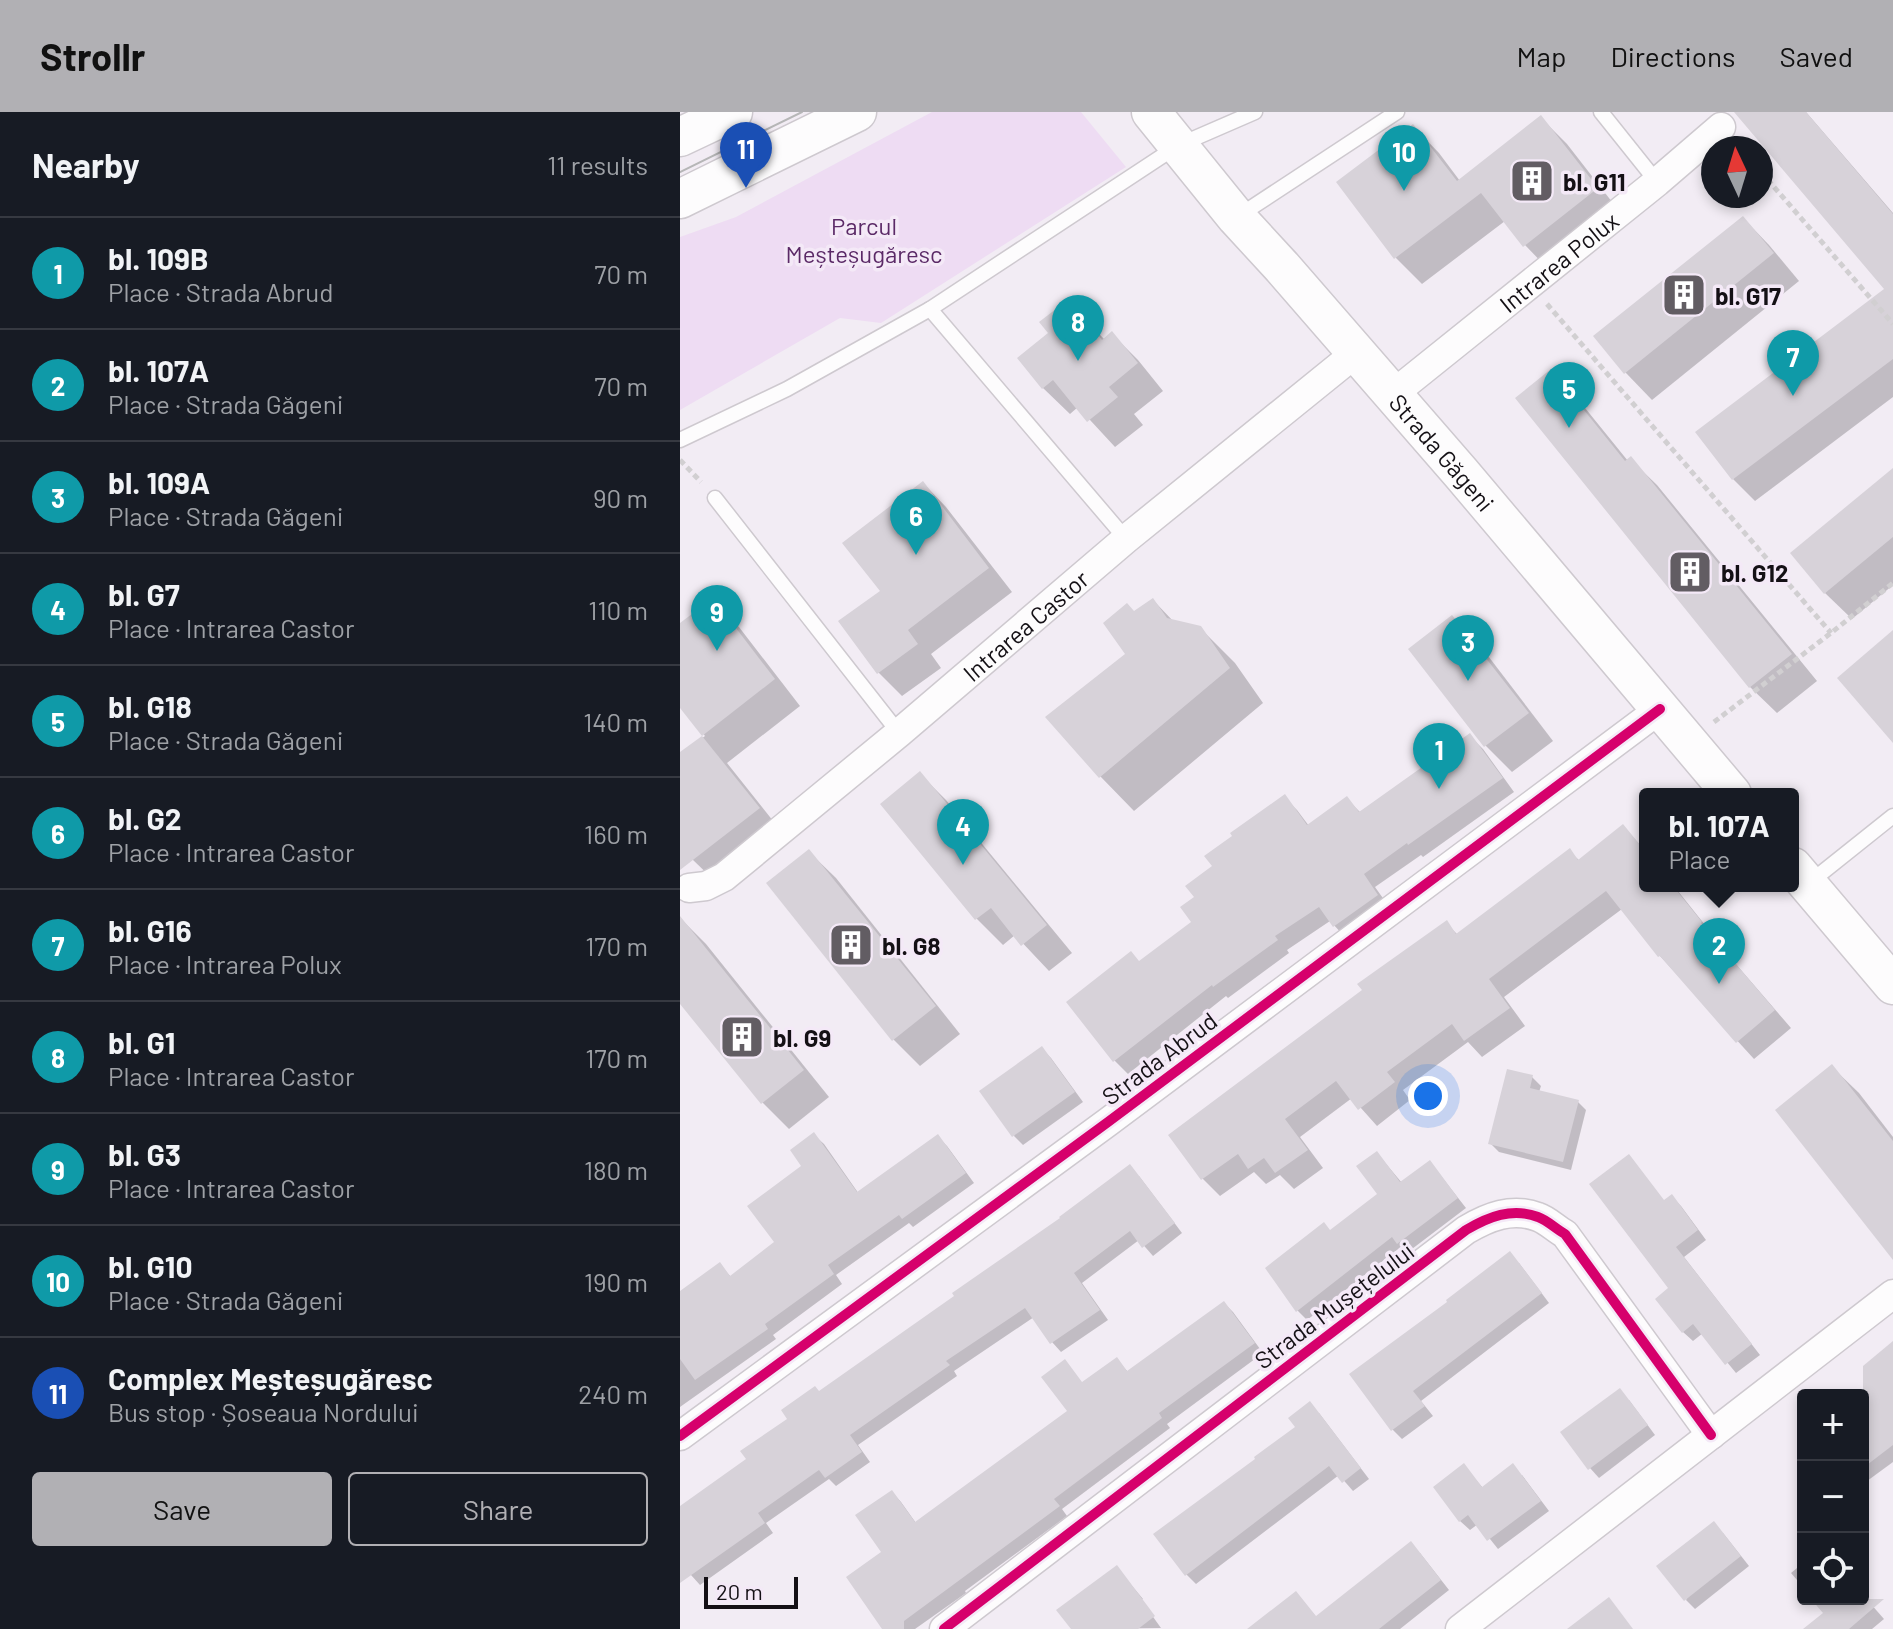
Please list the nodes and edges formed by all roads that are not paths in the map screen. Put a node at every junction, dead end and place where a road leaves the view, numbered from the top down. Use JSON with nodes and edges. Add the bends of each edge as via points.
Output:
{"nodes":[{"id":1,"x":733,"y":112,"type":"edge"},
{"id":2,"x":857,"y":112,"type":"edge"},
{"id":3,"x":1151,"y":112,"type":"edge"},
{"id":4,"x":1255,"y":112,"type":"edge"},
{"id":5,"x":1397,"y":112,"type":"edge"},
{"id":6,"x":1601,"y":112,"type":"edge"},
{"id":7,"x":688,"y":126,"type":"edge"},
{"id":8,"x":1721,"y":127,"type":"dead end"},
{"id":9,"x":1179,"y":145,"type":"junction"},
{"id":10,"x":1657,"y":182,"type":"junction"},
{"id":11,"x":680,"y":199,"type":"edge"},
{"id":12,"x":1236,"y":217,"type":"junction"},
{"id":13,"x":930,"y":309,"type":"junction"},
{"id":14,"x":1357,"y":352,"type":"junction"},
{"id":15,"x":1393,"y":394,"type":"junction"},
{"id":16,"x":680,"y":440,"type":"edge"},
{"id":17,"x":715,"y":498,"type":"road end"},
{"id":18,"x":1126,"y":539,"type":"junction"},
{"id":19,"x":1660,"y":709,"type":"junction"},
{"id":20,"x":899,"y":733,"type":"junction"},
{"id":21,"x":1727,"y":788,"type":"edge"},
{"id":22,"x":1893,"y":816,"type":"edge"},
{"id":23,"x":1800,"y":876,"type":"edge"},
{"id":24,"x":684,"y":887,"type":"edge"},
{"id":25,"x":1893,"y":985,"type":"edge"},
{"id":26,"x":1893,"y":1294,"type":"edge"},
{"id":27,"x":1711,"y":1435,"type":"junction"},
{"id":28,"x":680,"y":1436,"type":"edge"},
{"id":29,"x":944,"y":1629,"type":"edge"},
{"id":30,"x":1460,"y":1629,"type":"edge"}],
"edges":[{"from":1,"to":7,"type":"main road"},
{"from":2,"to":11,"type":"main road"},
{"from":3,"to":9,"type":"main road","name":"Strada Găgeni"},
{"from":4,"to":9,"type":"lane"},
{"from":5,"to":12,"type":"lane"},
{"from":6,"to":10,"type":"lane"},
{"from":8,"to":10,"type":"street","name":"Intrarea Polux"},
{"from":9,"to":12,"type":"main road","name":"Strada Găgeni"},
{"from":9,"to":13,"type":"lane"},
{"from":10,"to":15,"type":"street","name":"Intrarea Polux"},
{"from":12,"to":14,"type":"main road","name":"Strada Găgeni"},
{"from":13,"to":16,"type":"lane","via":[[787,389]]},
{"from":13,"to":18,"type":"lane"},
{"from":14,"to":15,"type":"main road","name":"Strada Găgeni"},
{"from":14,"to":18,"type":"street","name":"Intrarea Castor"},
{"from":15,"to":19,"type":"main road","name":"Strada Găgeni"},
{"from":17,"to":20,"type":"lane"},
{"from":18,"to":20,"type":"street","name":"Intrarea Castor"},
{"from":19,"to":21,"type":"main road","name":"Strada Găgeni"},
{"from":19,"to":28,"type":"street","name":"Strada Abrud"},
{"from":20,"to":24,"type":"street","name":"Intrarea Castor","via":[[724,877],[706,886]]},
{"from":22,"to":23,"type":"lane"},
{"from":23,"to":25,"type":"main road"},
{"from":26,"to":27,"type":"street"},
{"from":27,"to":29,"type":"street","name":"Strada Mușețelului","via":[[1565,1234],[1539,1217],[1513,1212],[1487,1218]]},
{"from":27,"to":30,"type":"street"}]}
